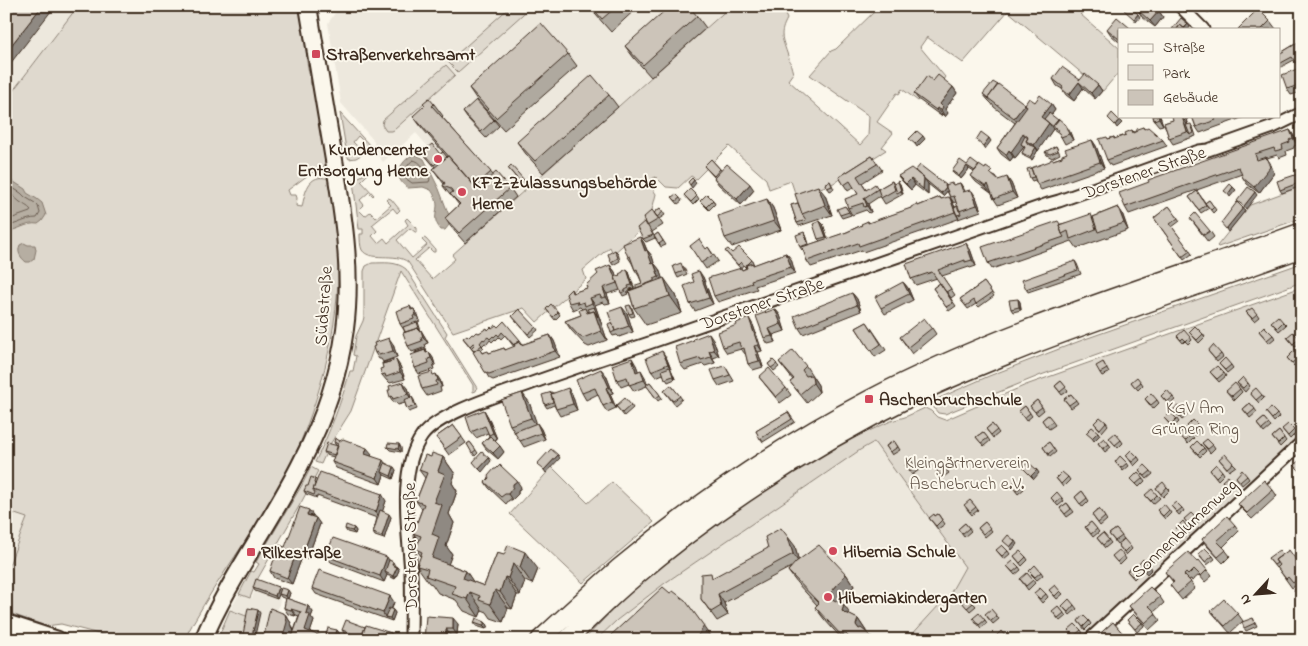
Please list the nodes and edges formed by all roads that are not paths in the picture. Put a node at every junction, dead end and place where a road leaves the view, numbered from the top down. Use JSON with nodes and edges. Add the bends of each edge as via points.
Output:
{"nodes":[{"id":1,"x":308,"y":6,"type":"edge"},
{"id":2,"x":1180,"y":6,"type":"edge"},
{"id":3,"x":1202,"y":28,"type":"edge"},
{"id":4,"x":1302,"y":114,"type":"edge"},
{"id":5,"x":1280,"y":120,"type":"edge"},
{"id":6,"x":1302,"y":232,"type":"edge"},
{"id":7,"x":1302,"y":248,"type":"edge"},
{"id":8,"x":1302,"y":442,"type":"edge"},
{"id":9,"x":6,"y":623,"type":"edge"},
{"id":10,"x":6,"y":634,"type":"edge"},
{"id":11,"x":30,"y":636,"type":"edge"},
{"id":12,"x":58,"y":640,"type":"edge"},
{"id":13,"x":203,"y":640,"type":"edge"},
{"id":14,"x":411,"y":640,"type":"edge"},
{"id":15,"x":540,"y":640,"type":"edge"},
{"id":16,"x":567,"y":640,"type":"edge"},
{"id":17,"x":1089,"y":640,"type":"edge"}],
"edges":[{"from":1,"to":13,"type":"street","name":"Südstraße","via":[[347,255],[343,340],[330,391],[302,462]]},
{"from":2,"to":3,"type":"street"},
{"from":4,"to":5,"type":"street","name":"Dorstener Straße"},
{"from":5,"to":14,"type":"street","name":"Dorstener Straße","via":[[1208,150],[579,366],[472,405],[430,428],[415,450],[406,501]]},
{"from":6,"to":15,"type":"main road","via":[[1020,332],[869,399],[801,437],[697,506],[618,570]]},
{"from":7,"to":16,"type":"main road","via":[[1005,355],[856,425],[772,474],[707,519],[632,579]]},
{"from":8,"to":17,"type":"street","name":"Sonnenblumenweg"},
{"from":9,"to":11,"type":"street"},
{"from":10,"to":11,"type":"street"},
{"from":11,"to":12,"type":"street"}]}
